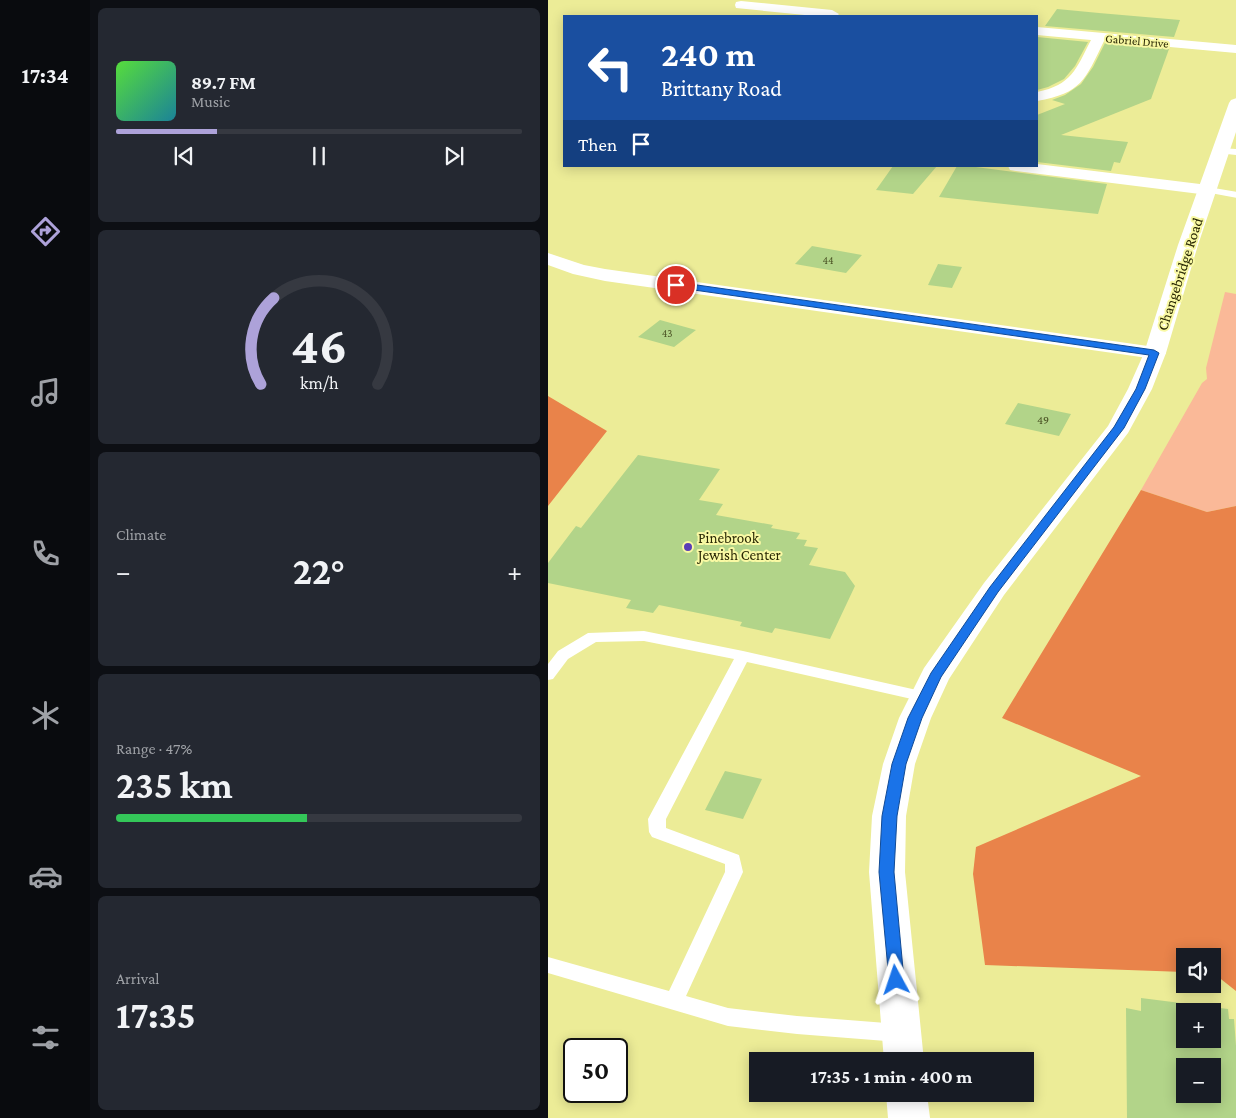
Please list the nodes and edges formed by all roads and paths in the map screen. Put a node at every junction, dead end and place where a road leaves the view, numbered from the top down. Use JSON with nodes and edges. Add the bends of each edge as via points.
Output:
{"nodes":[{"id":1,"x":741,"y":5,"type":"edge"},
{"id":2,"x":832,"y":14,"type":"dead end"},
{"id":3,"x":1038,"y":31,"type":"edge"},
{"id":4,"x":1099,"y":37,"type":"junction"},
{"id":5,"x":1236,"y":49,"type":"edge"},
{"id":6,"x":1038,"y":96,"type":"edge"},
{"id":7,"x":1236,"y":109,"type":"edge"},
{"id":8,"x":1232,"y":130,"type":"edge"},
{"id":9,"x":1229,"y":151,"type":"edge"},
{"id":10,"x":1024,"y":167,"type":"edge"},
{"id":11,"x":1208,"y":190,"type":"junction"},
{"id":12,"x":1236,"y":195,"type":"edge"},
{"id":13,"x":548,"y":259,"type":"edge"},
{"id":14,"x":1154,"y":353,"type":"junction"},
{"id":15,"x":743,"y":656,"type":"junction"},
{"id":16,"x":548,"y":675,"type":"edge"},
{"id":17,"x":925,"y":697,"type":"junction"},
{"id":18,"x":548,"y":965,"type":"edge"},
{"id":19,"x":674,"y":1001,"type":"junction"},
{"id":20,"x":902,"y":1047,"type":"edge"},
{"id":21,"x":908,"y":1102,"type":"edge"},
{"id":22,"x":909,"y":1118,"type":"edge"}],
"edges":[{"from":1,"to":2,"type":"street"},
{"from":3,"to":4,"type":"street","name":"Gabriel Drive"},
{"from":4,"to":5,"type":"street","name":"Gabriel Drive"},
{"from":4,"to":6,"type":"street","via":[[1071,86]]},
{"from":7,"to":8,"type":"main road","name":"Changebridge Road"},
{"from":8,"to":9,"type":"main road","name":"Changebridge Road"},
{"from":9,"to":11,"type":"main road","name":"Changebridge Road"},
{"from":10,"to":11,"type":"street"},
{"from":11,"to":12,"type":"lane"},
{"from":11,"to":14,"type":"main road","name":"Changebridge Road"},
{"from":13,"to":14,"type":"street","via":[[605,275]]},
{"from":14,"to":17,"type":"main road","name":"Changebridge Road","via":[[1140,389],[1119,428],[994,589],[935,676]]},
{"from":15,"to":16,"type":"lane","via":[[644,636],[593,637],[563,654]]},
{"from":15,"to":17,"type":"lane"},
{"from":15,"to":19,"type":"lane","via":[[656,819],[658,832],[734,860],[734,872]]},
{"from":17,"to":20,"type":"main road","name":"Changebridge Road","via":[[899,764],[890,816],[887,872]]},
{"from":18,"to":19,"type":"lane"},
{"from":19,"to":20,"type":"lane","via":[[728,1017],[797,1025]]},
{"from":21,"to":22,"type":"main road"}]}
